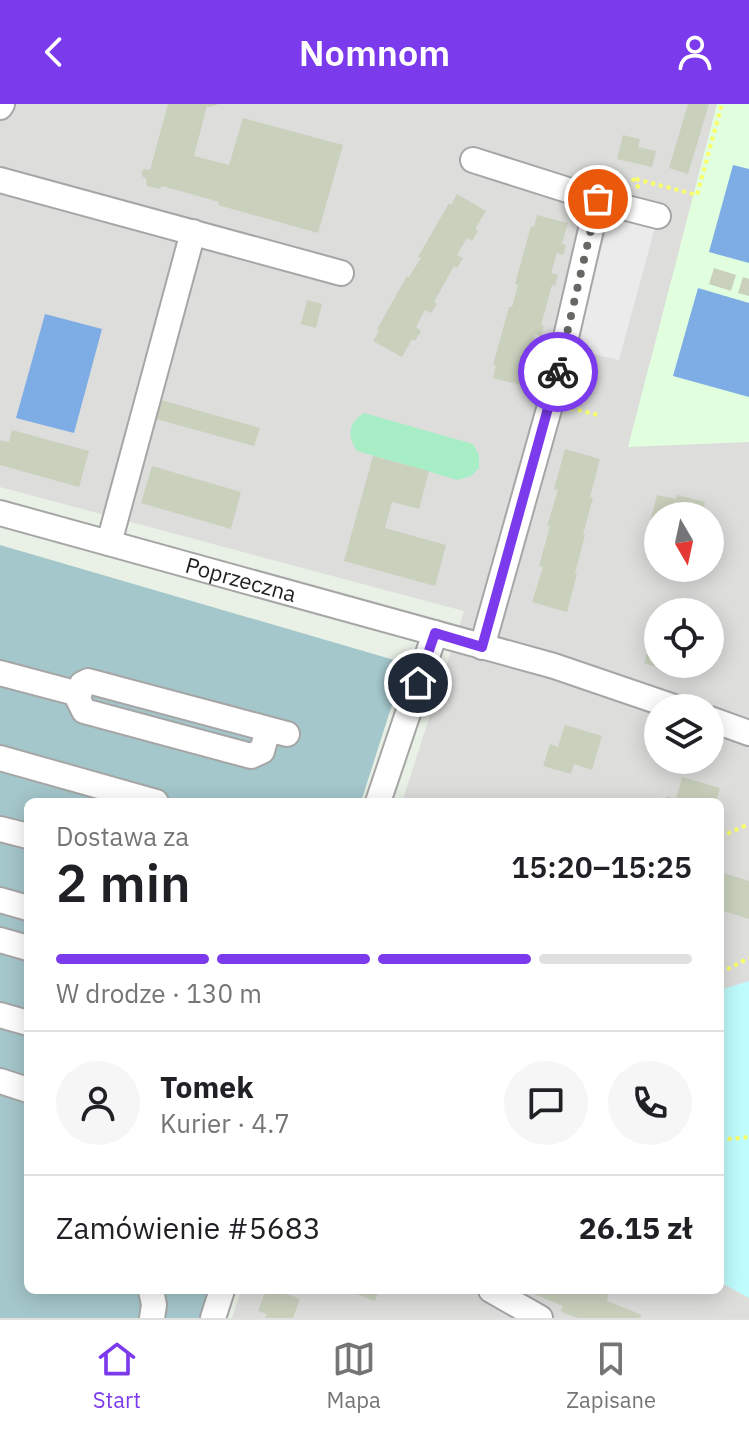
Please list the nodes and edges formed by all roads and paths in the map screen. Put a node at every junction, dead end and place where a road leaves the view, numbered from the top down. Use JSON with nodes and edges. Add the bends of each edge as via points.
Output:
{"nodes":[{"id":1,"x":722,"y":104,"type":"edge"},
{"id":2,"x":473,"y":160,"type":"dead end"},
{"id":3,"x":0,"y":180,"type":"edge"},
{"id":4,"x":598,"y":199,"type":"junction"},
{"id":5,"x":658,"y":216,"type":"joint"},
{"id":6,"x":193,"y":232,"type":"junction"},
{"id":7,"x":341,"y":273,"type":"dead end"},
{"id":8,"x":588,"y":413,"type":"dead end"},
{"id":9,"x":598,"y":415,"type":"dead end"},
{"id":10,"x":0,"y":513,"type":"edge"},
{"id":11,"x":109,"y":543,"type":"junction"},
{"id":12,"x":435,"y":633,"type":"junction"},
{"id":13,"x":482,"y":647,"type":"junction"},
{"id":14,"x":0,"y":673,"type":"edge"},
{"id":15,"x":644,"y":697,"type":"edge"},
{"id":16,"x":724,"y":724,"type":"edge"},
{"id":17,"x":278,"y":731,"type":"dead end"},
{"id":18,"x":749,"y":733,"type":"edge"},
{"id":19,"x":0,"y":758,"type":"edge"},
{"id":20,"x":142,"y":798,"type":"edge"},
{"id":21,"x":379,"y":798,"type":"edge"},
{"id":22,"x":749,"y":824,"type":"edge"},
{"id":23,"x":0,"y":829,"type":"edge"},
{"id":24,"x":24,"y":835,"type":"edge"},
{"id":25,"x":724,"y":835,"type":"edge"},
{"id":26,"x":0,"y":900,"type":"edge"},
{"id":27,"x":24,"y":907,"type":"edge"},
{"id":28,"x":0,"y":940,"type":"edge"},
{"id":29,"x":24,"y":947,"type":"edge"},
{"id":30,"x":749,"y":958,"type":"edge"},
{"id":31,"x":724,"y":971,"type":"edge"},
{"id":32,"x":0,"y":1015,"type":"edge"},
{"id":33,"x":24,"y":1018,"type":"edge"},
{"id":34,"x":0,"y":1081,"type":"edge"},
{"id":35,"x":24,"y":1089,"type":"edge"},
{"id":36,"x":724,"y":1137,"type":"edge"},
{"id":37,"x":749,"y":1137,"type":"edge"},
{"id":38,"x":152,"y":1294,"type":"edge"},
{"id":39,"x":221,"y":1294,"type":"edge"},
{"id":40,"x":498,"y":1294,"type":"edge"},
{"id":41,"x":155,"y":1317,"type":"edge"},
{"id":42,"x":213,"y":1318,"type":"edge"},
{"id":43,"x":540,"y":1318,"type":"edge"}],
"edges":[{"from":1,"to":5,"type":"path","via":[[697,195],[632,178]]},
{"from":2,"to":4,"type":"street"},
{"from":3,"to":6,"type":"street"},
{"from":4,"to":5,"type":"street"},
{"from":4,"to":13,"type":"street","via":[[551,402]]},
{"from":6,"to":7,"type":"street"},
{"from":6,"to":11,"type":"street"},
{"from":8,"to":9,"type":"path"},
{"from":10,"to":11,"type":"street","name":"Poprzeczna"},
{"from":11,"to":12,"type":"street","name":"Poprzeczna"},
{"from":12,"to":13,"type":"street","name":"Poprzeczna"},
{"from":12,"to":21,"type":"street"},
{"from":13,"to":15,"type":"street","name":"Poprzeczna"},
{"from":14,"to":17,"type":"street","via":[[79,694],[84,711],[251,756]]},
{"from":16,"to":18,"type":"street"},
{"from":19,"to":20,"type":"street"},
{"from":22,"to":25,"type":"path"},
{"from":23,"to":24,"type":"street"},
{"from":26,"to":27,"type":"street"},
{"from":28,"to":29,"type":"street"},
{"from":30,"to":31,"type":"path"},
{"from":32,"to":33,"type":"street"},
{"from":34,"to":35,"type":"street"},
{"from":36,"to":37,"type":"path"},
{"from":38,"to":41,"type":"street"},
{"from":39,"to":42,"type":"street"},
{"from":40,"to":43,"type":"street"}]}
